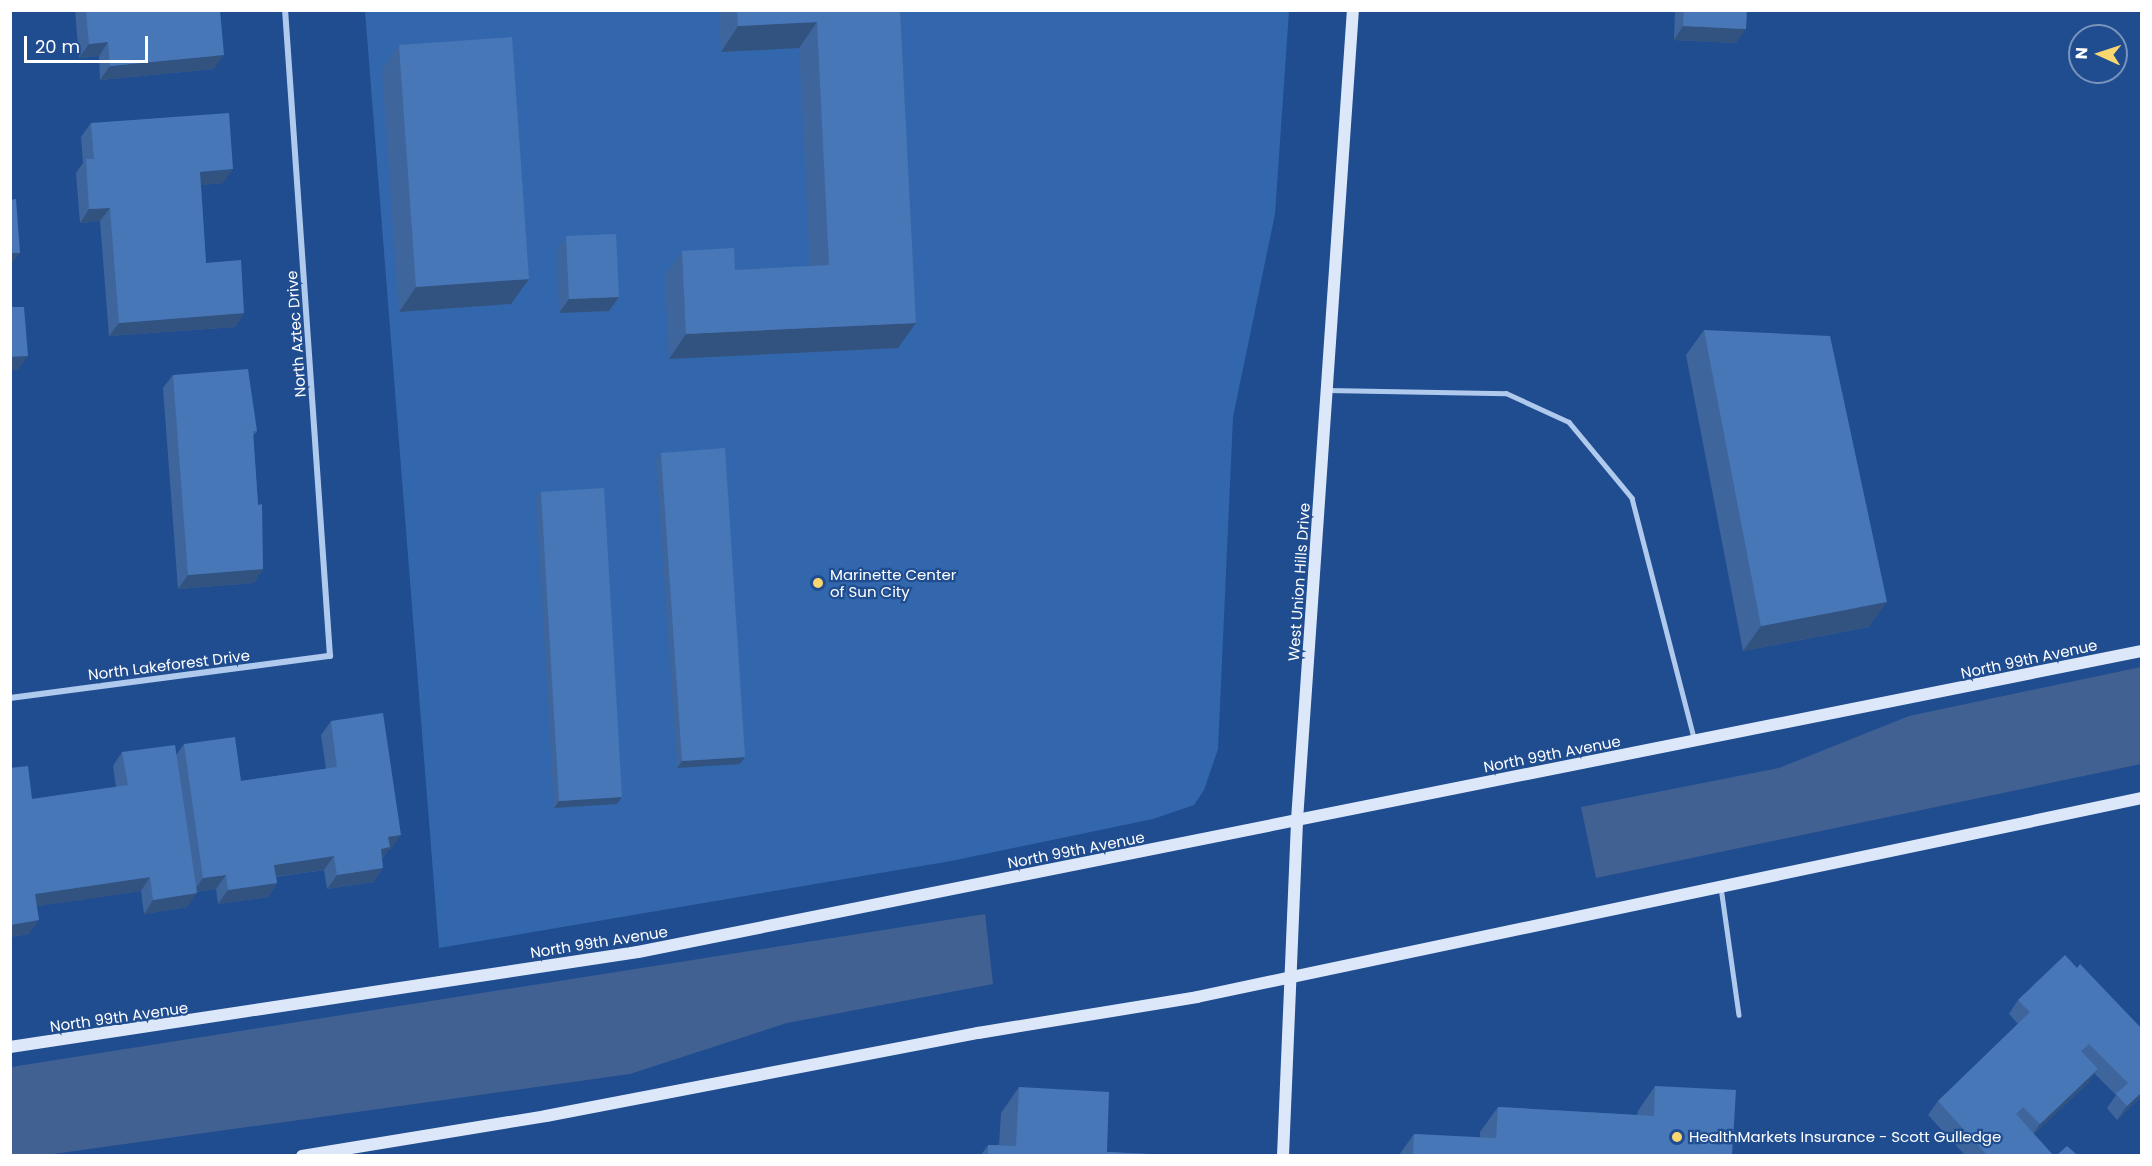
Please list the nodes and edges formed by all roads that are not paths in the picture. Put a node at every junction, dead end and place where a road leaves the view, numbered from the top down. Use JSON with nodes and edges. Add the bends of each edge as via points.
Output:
{"nodes":[{"id":1,"x":285,"y":10,"type":"edge"},
{"id":2,"x":1353,"y":10,"type":"edge"},
{"id":3,"x":1328,"y":390,"type":"junction"},
{"id":4,"x":2142,"y":651,"type":"edge"},
{"id":5,"x":330,"y":656,"type":"joint"},
{"id":6,"x":10,"y":698,"type":"edge"},
{"id":7,"x":1694,"y":741,"type":"junction"},
{"id":8,"x":2142,"y":798,"type":"edge"},
{"id":9,"x":1297,"y":820,"type":"junction"},
{"id":10,"x":1720,"y":886,"type":"junction"},
{"id":11,"x":1288,"y":975,"type":"junction"},
{"id":12,"x":1739,"y":1015,"type":"dead end"},
{"id":13,"x":10,"y":1047,"type":"edge"},
{"id":14,"x":302,"y":1155,"type":"edge"},
{"id":15,"x":1283,"y":1155,"type":"edge"}],
"edges":[{"from":1,"to":5,"type":"street","name":"North Aztec Drive"},
{"from":2,"to":3,"type":"main road","name":"West Union Hills Drive"},
{"from":3,"to":7,"type":"lane","via":[[1506,393],[1569,422],[1632,498]]},
{"from":3,"to":9,"type":"main road","name":"West Union Hills Drive"},
{"from":4,"to":7,"type":"main road","name":"North 99th Avenue"},
{"from":5,"to":6,"type":"street","name":"North Lakeforest Drive"},
{"from":7,"to":9,"type":"main road","name":"North 99th Avenue"},
{"from":8,"to":10,"type":"main road"},
{"from":9,"to":11,"type":"main road","name":"West Union Hills Drive"},
{"from":9,"to":13,"type":"main road","name":"North 99th Avenue","via":[[638,952]]},
{"from":10,"to":11,"type":"main road"},
{"from":10,"to":12,"type":"lane"},
{"from":11,"to":14,"type":"main road","via":[[1197,997],[978,1033],[546,1116]]},
{"from":11,"to":15,"type":"main road","name":"West Union Hills Drive"}]}
